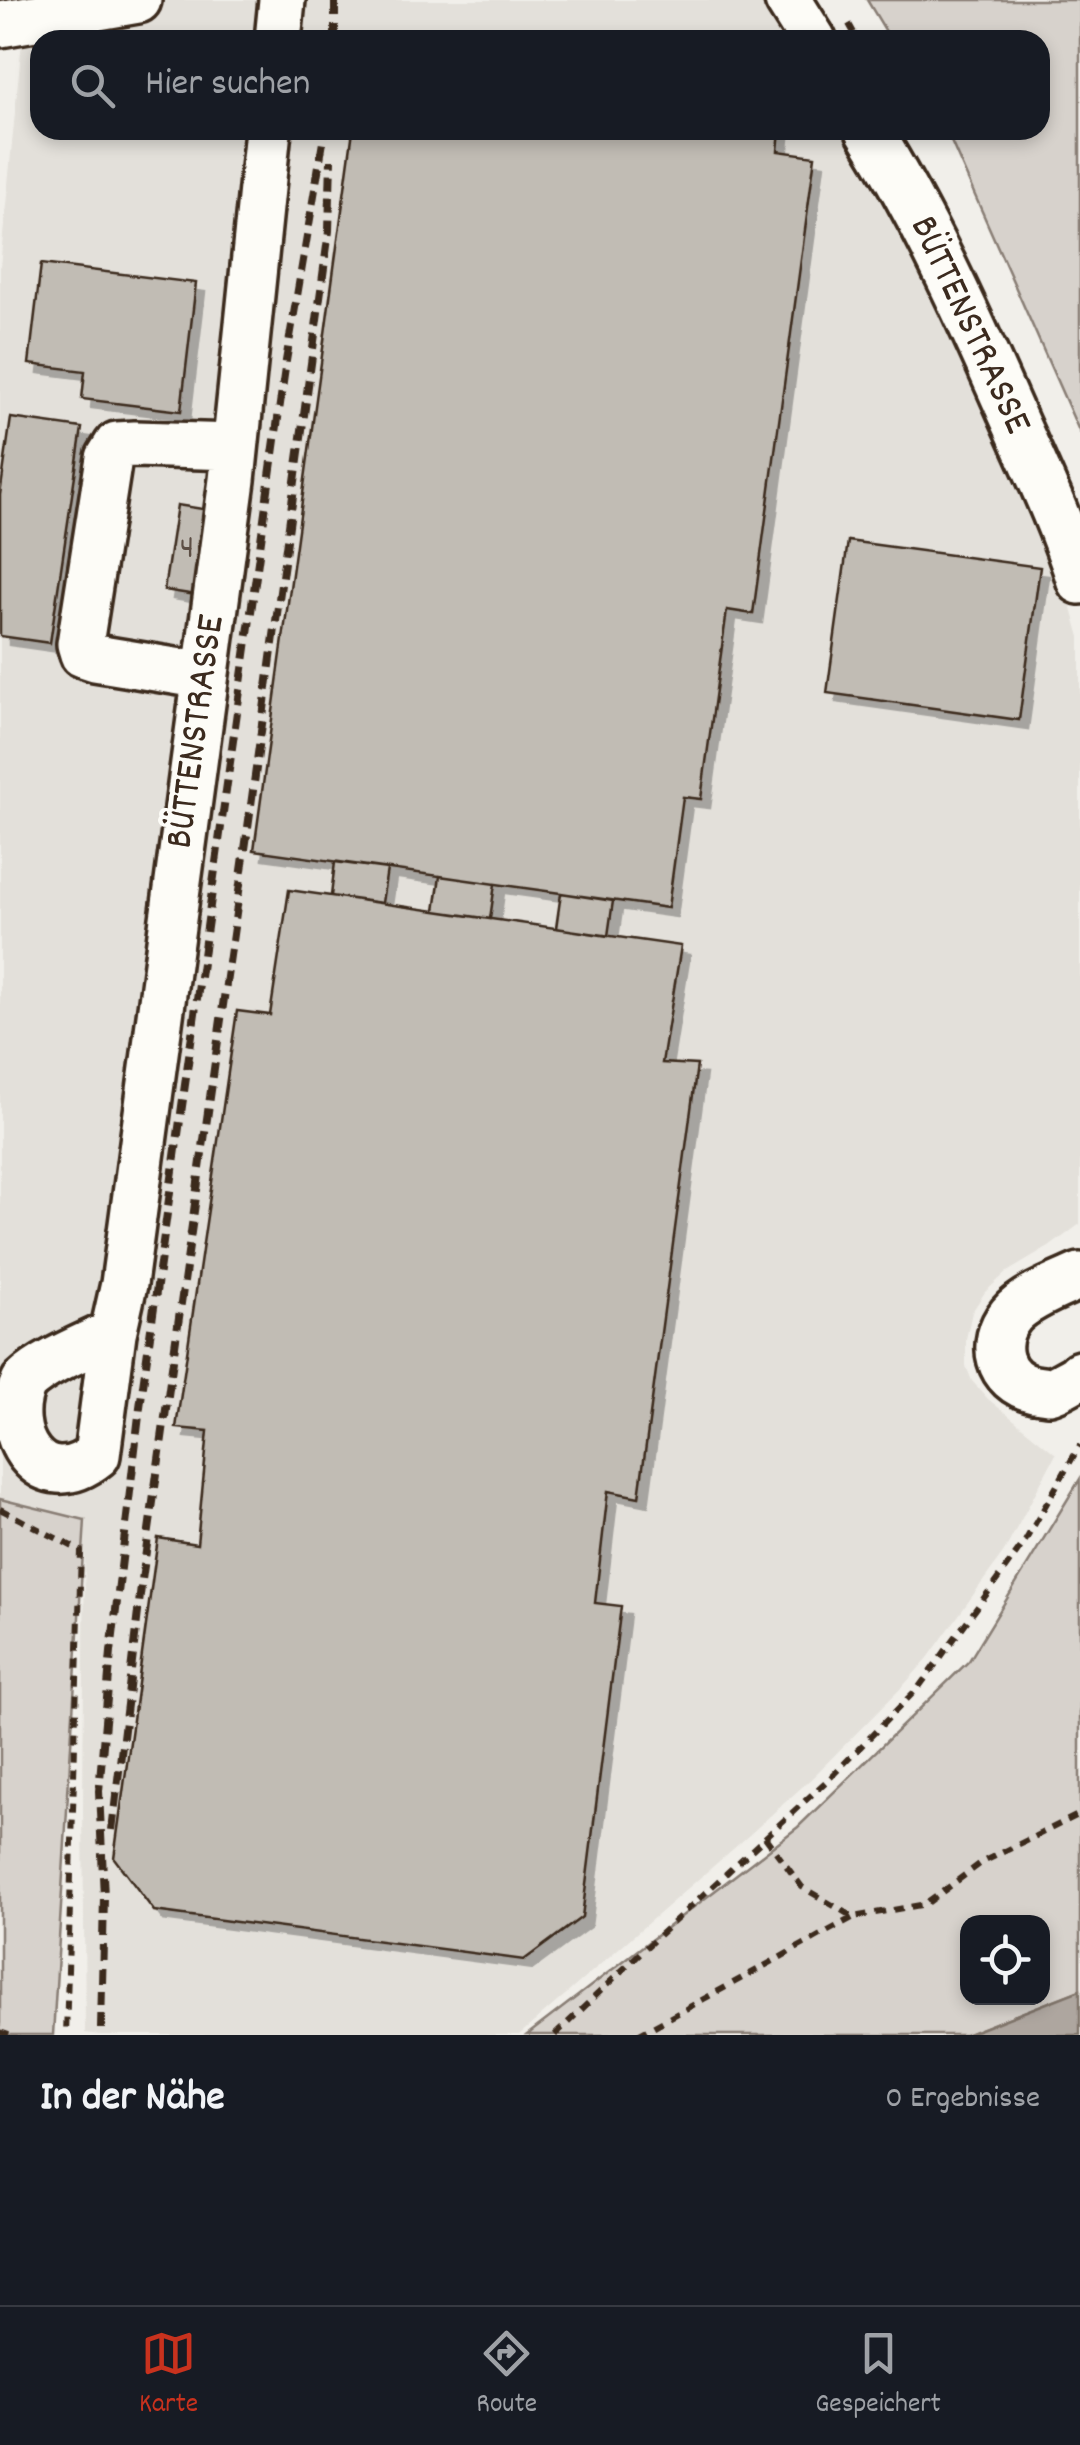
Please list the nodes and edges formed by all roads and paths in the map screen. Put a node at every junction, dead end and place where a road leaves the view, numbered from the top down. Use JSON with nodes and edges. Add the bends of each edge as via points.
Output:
{"nodes":[{"id":1,"x":138,"y":0,"type":"edge"},
{"id":2,"x":282,"y":0,"type":"edge"},
{"id":3,"x":788,"y":0,"type":"edge"},
{"id":4,"x":0,"y":24,"type":"edge"},
{"id":5,"x":279,"y":30,"type":"edge"},
{"id":6,"x":807,"y":30,"type":"edge"},
{"id":7,"x":267,"y":140,"type":"edge"},
{"id":8,"x":875,"y":140,"type":"edge"},
{"id":9,"x":235,"y":448,"type":"junction"},
{"id":10,"x":1080,"y":582,"type":"edge"},
{"id":11,"x":206,"y":676,"type":"junction"},
{"id":12,"x":1080,"y":1276,"type":"edge"},
{"id":13,"x":113,"y":1332,"type":"dead end"},
{"id":14,"x":1080,"y":1374,"type":"edge"},
{"id":15,"x":1080,"y":1445,"type":"edge"},
{"id":16,"x":0,"y":1509,"type":"edge"},
{"id":17,"x":1080,"y":1814,"type":"edge"},
{"id":18,"x":765,"y":1837,"type":"junction"},
{"id":19,"x":854,"y":1917,"type":"junction"},
{"id":20,"x":0,"y":2032,"type":"edge"},
{"id":21,"x":8,"y":2035,"type":"edge"},
{"id":22,"x":66,"y":2035,"type":"edge"},
{"id":23,"x":555,"y":2035,"type":"edge"},
{"id":24,"x":638,"y":2035,"type":"edge"}],
"edges":[{"from":1,"to":4,"type":"street"},
{"from":2,"to":5,"type":"street"},
{"from":3,"to":6,"type":"street"},
{"from":7,"to":9,"type":"street","name":"BÜTTENSTRASSE"},
{"from":8,"to":10,"type":"street","name":"BÜTTENSTRASSE","via":[[964,308]]},
{"from":9,"to":11,"type":"street","name":"BÜTTENSTRASSE"},
{"from":9,"to":11,"type":"street","via":[[117,445],[108,458],[80,644],[82,654],[95,658]]},
{"from":11,"to":13,"type":"street","name":"BÜTTENSTRASSE"},
{"from":12,"to":14,"type":"street","via":[[1014,1310],[998,1347],[1003,1368],[1019,1386],[1048,1392]]},
{"from":15,"to":18,"type":"path","via":[[1024,1543],[919,1686]]},
{"from":16,"to":22,"type":"path","via":[[81,1551]]},
{"from":17,"to":19,"type":"path","via":[[981,1863],[926,1904]]},
{"from":18,"to":19,"type":"path","via":[[802,1887]]},
{"from":18,"to":23,"type":"path"},
{"from":19,"to":24,"type":"path"},
{"from":20,"to":21,"type":"path"}]}
